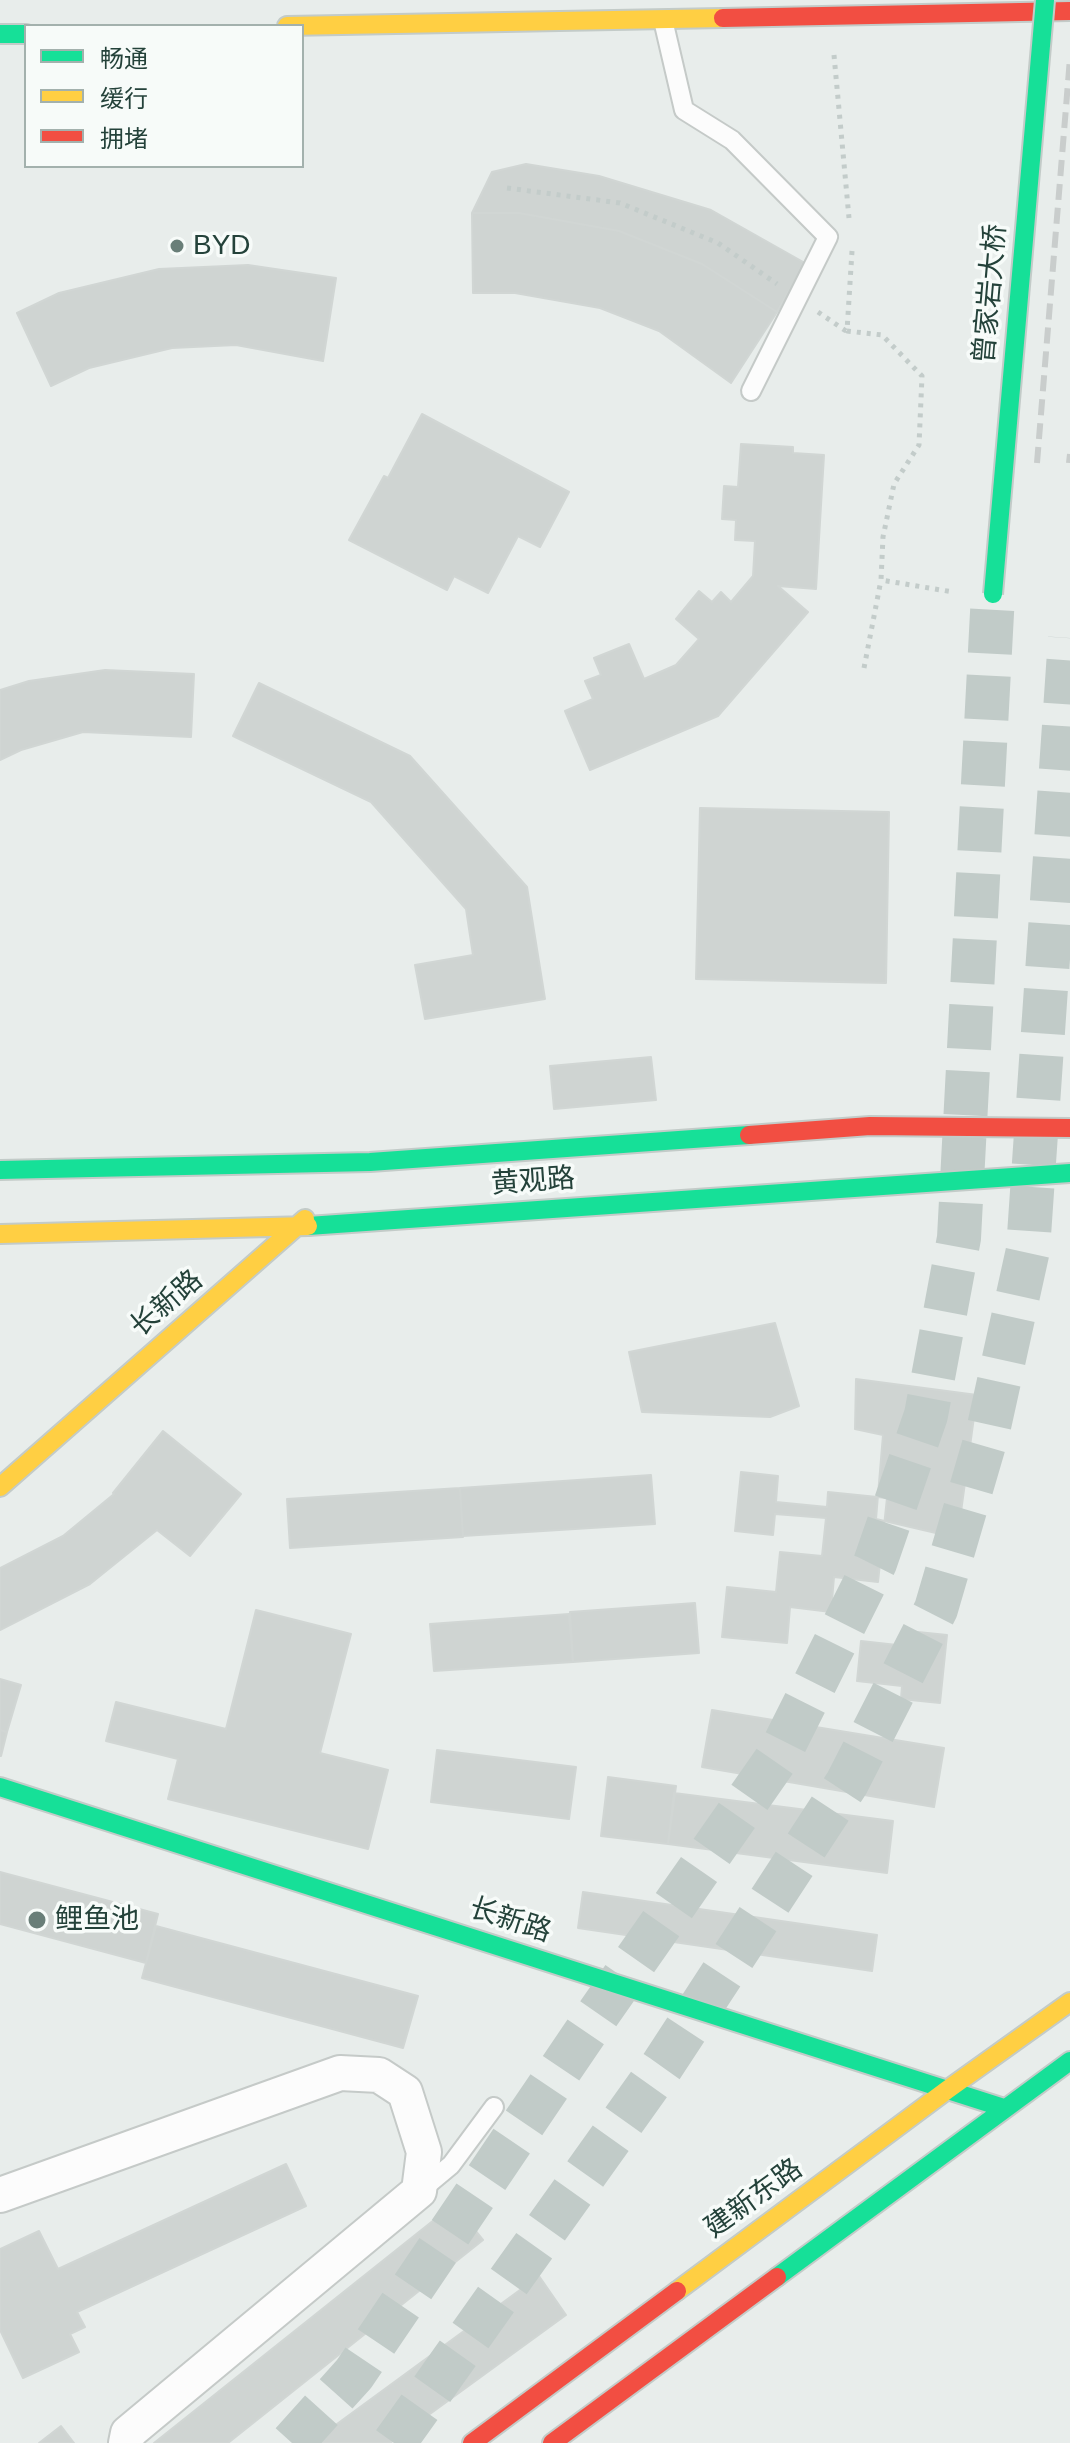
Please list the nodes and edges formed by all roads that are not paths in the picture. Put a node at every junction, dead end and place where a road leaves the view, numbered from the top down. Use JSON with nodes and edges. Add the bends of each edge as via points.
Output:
{"nodes":[{"id":1,"x":1045,"y":0,"type":"edge"},
{"id":2,"x":1070,"y":11,"type":"edge"},
{"id":3,"x":663,"y":20,"type":"junction"},
{"id":4,"x":304,"y":26,"type":"edge"},
{"id":5,"x":0,"y":34,"type":"edge"},
{"id":6,"x":24,"y":34,"type":"edge"},
{"id":7,"x":751,"y":391,"type":"dead end"},
{"id":8,"x":993,"y":594,"type":"tunnel mouth"},
{"id":9,"x":1070,"y":1128,"type":"edge"},
{"id":10,"x":370,"y":1162,"type":"junction"},
{"id":11,"x":0,"y":1170,"type":"edge"},
{"id":12,"x":1070,"y":1173,"type":"edge"},
{"id":13,"x":349,"y":1181,"type":"dead end"},
{"id":14,"x":318,"y":1208,"type":"dead end"},
{"id":15,"x":297,"y":1227,"type":"junction"},
{"id":16,"x":0,"y":1234,"type":"edge"},
{"id":17,"x":0,"y":1487,"type":"edge"},
{"id":18,"x":0,"y":1787,"type":"edge"},
{"id":19,"x":1070,"y":2002,"type":"edge"},
{"id":20,"x":1070,"y":2061,"type":"edge"},
{"id":21,"x":947,"y":2090,"type":"junction"},
{"id":22,"x":494,"y":2107,"type":"dead end"},
{"id":23,"x":1004,"y":2108,"type":"junction"},
{"id":24,"x":419,"y":2191,"type":"junction"},
{"id":25,"x":0,"y":2195,"type":"edge"},
{"id":26,"x":126,"y":2443,"type":"edge"},
{"id":27,"x":472,"y":2443,"type":"edge"},
{"id":28,"x":552,"y":2443,"type":"edge"}],
"edges":[{"from":1,"to":8,"type":"main road","name":"曾家岩大桥","bridge":true},
{"from":2,"to":3,"type":"main road"},
{"from":3,"to":4,"type":"main road"},
{"from":3,"to":7,"type":"lane","via":[[684,110],[732,140],[828,237]]},
{"from":5,"to":6,"type":"main road"},
{"from":9,"to":10,"type":"main road","name":"黄观路","via":[[870,1126]]},
{"from":10,"to":11,"type":"main road","name":"黄观路"},
{"from":10,"to":13,"type":"main road"},
{"from":12,"to":15,"type":"main road","name":"黄观路"},
{"from":14,"to":15,"type":"main road","name":"长新路"},
{"from":15,"to":16,"type":"main road","name":"黄观路"},
{"from":15,"to":17,"type":"main road","name":"长新路"},
{"from":18,"to":21,"type":"main road","name":"长新路"},
{"from":19,"to":21,"type":"main road","name":"建新东路"},
{"from":20,"to":23,"type":"main road"},
{"from":21,"to":23,"type":"main road","name":"长新路"},
{"from":21,"to":27,"type":"main road","name":"建新东路"},
{"from":22,"to":24,"type":"lane","via":[[451,2165]]},
{"from":23,"to":28,"type":"main road"},
{"from":24,"to":25,"type":"street","via":[[424,2152],[405,2092],[379,2075],[340,2073]]},
{"from":24,"to":26,"type":"street","via":[[128,2433]]}]}
